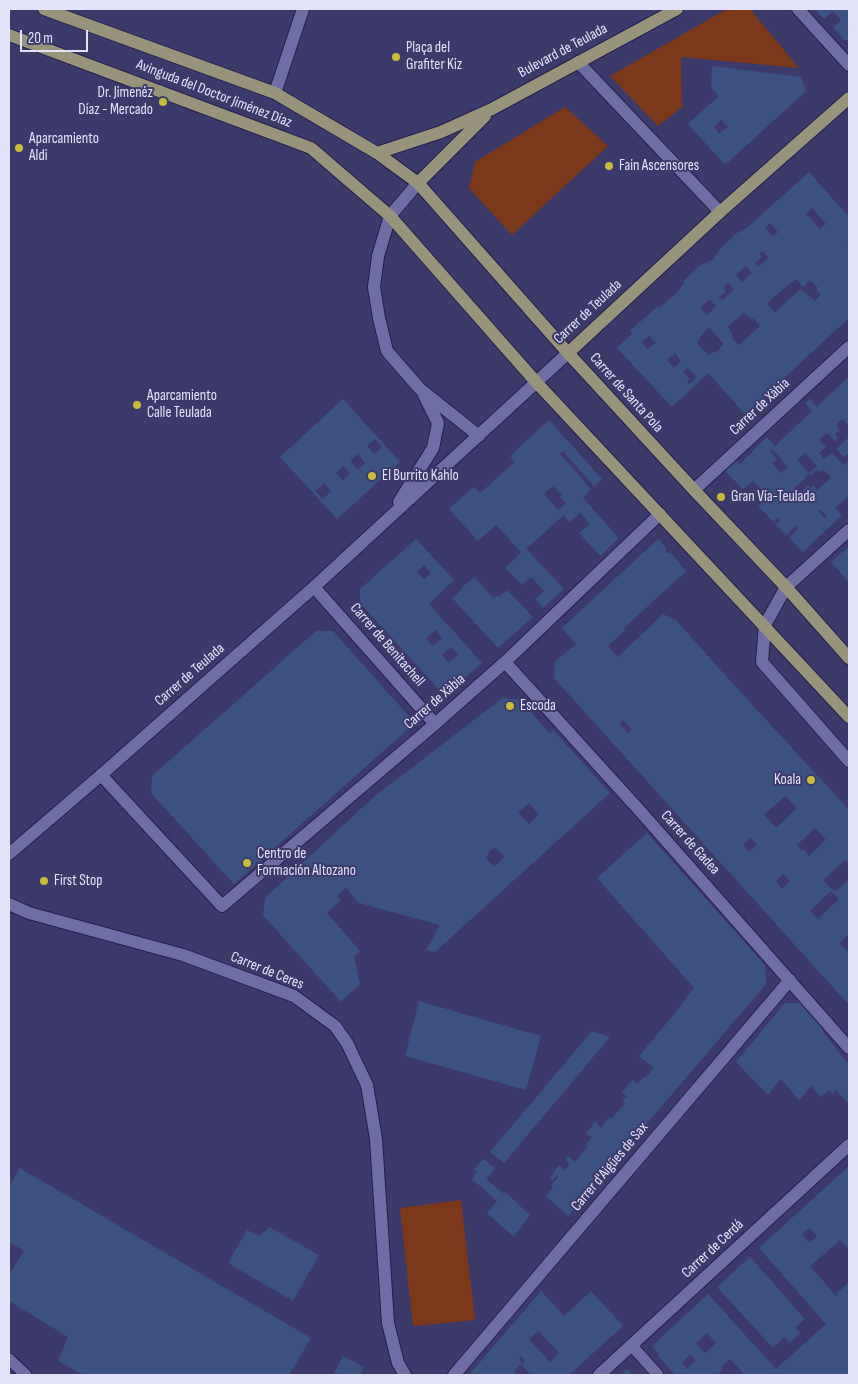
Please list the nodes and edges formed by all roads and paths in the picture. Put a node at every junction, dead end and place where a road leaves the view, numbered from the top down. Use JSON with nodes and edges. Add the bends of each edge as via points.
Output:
{"nodes":[{"id":1,"x":44,"y":9,"type":"edge"},
{"id":2,"x":303,"y":9,"type":"edge"},
{"id":3,"x":677,"y":9,"type":"edge"},
{"id":4,"x":798,"y":9,"type":"edge"},
{"id":5,"x":9,"y":35,"type":"edge"},
{"id":6,"x":578,"y":62,"type":"junction"},
{"id":7,"x":849,"y":65,"type":"edge"},
{"id":8,"x":275,"y":93,"type":"junction"},
{"id":9,"x":849,"y":98,"type":"edge"},
{"id":10,"x":492,"y":108,"type":"junction"},
{"id":11,"x":377,"y":153,"type":"junction"},
{"id":12,"x":418,"y":183,"type":"junction"},
{"id":13,"x":720,"y":212,"type":"junction"},
{"id":14,"x":390,"y":216,"type":"junction"},
{"id":15,"x":849,"y":347,"type":"edge"},
{"id":16,"x":568,"y":353,"type":"junction"},
{"id":17,"x":536,"y":382,"type":"junction"},
{"id":18,"x":420,"y":389,"type":"junction"},
{"id":19,"x":478,"y":436,"type":"junction"},
{"id":20,"x":694,"y":490,"type":"junction"},
{"id":21,"x":660,"y":514,"type":"junction"},
{"id":22,"x":389,"y":516,"type":"junction"},
{"id":23,"x":849,"y":530,"type":"edge"},
{"id":24,"x":314,"y":587,"type":"junction"},
{"id":25,"x":786,"y":587,"type":"junction"},
{"id":26,"x":765,"y":625,"type":"junction"},
{"id":27,"x":849,"y":658,"type":"edge"},
{"id":28,"x":505,"y":662,"type":"junction"},
{"id":29,"x":849,"y":717,"type":"edge"},
{"id":30,"x":435,"y":724,"type":"junction"},
{"id":31,"x":849,"y":760,"type":"edge"},
{"id":32,"x":101,"y":775,"type":"junction"},
{"id":33,"x":9,"y":854,"type":"edge"},
{"id":34,"x":9,"y":904,"type":"edge"},
{"id":35,"x":790,"y":980,"type":"junction"},
{"id":36,"x":849,"y":1048,"type":"edge"},
{"id":37,"x":849,"y":1145,"type":"edge"},
{"id":38,"x":632,"y":1346,"type":"junction"},
{"id":39,"x":9,"y":1359,"type":"edge"},
{"id":40,"x":26,"y":1375,"type":"edge"},
{"id":41,"x":404,"y":1375,"type":"edge"},
{"id":42,"x":454,"y":1375,"type":"edge"},
{"id":43,"x":599,"y":1375,"type":"edge"},
{"id":44,"x":658,"y":1375,"type":"edge"}],
"edges":[{"from":1,"to":8,"type":"main road","name":"Avinguda del Doctor Jiménez Díaz"},
{"from":2,"to":8,"type":"street"},
{"from":3,"to":6,"type":"main road","name":"Bulevard de Teulada"},
{"from":4,"to":7,"type":"street"},
{"from":5,"to":14,"type":"main road","name":"Avinguda del Doctor Jiménez Díaz","via":[[311,148]]},
{"from":6,"to":10,"type":"main road","name":"Bulevard de Teulada"},
{"from":6,"to":13,"type":"street"},
{"from":8,"to":11,"type":"main road","name":"Avinguda del Doctor Jiménez Díaz"},
{"from":9,"to":13,"type":"main road","name":"Carrer de Teulada"},
{"from":10,"to":11,"type":"main road","name":"Bulevard de Teulada","via":[[442,132]]},
{"from":10,"to":12,"type":"main road","name":"Bulevard de Teulada"},
{"from":11,"to":12,"type":"main road","name":"Carrer de Santa Pola"},
{"from":12,"to":14,"type":"street","name":"Bulevard de Teulada"},
{"from":12,"to":16,"type":"main road","name":"Carrer de Santa Pola"},
{"from":13,"to":16,"type":"main road","name":"Carrer de Teulada"},
{"from":14,"to":17,"type":"main road"},
{"from":14,"to":18,"type":"street","name":"Carrer de Teulada","via":[[378,256],[374,287],[379,318],[387,351]]},
{"from":15,"to":20,"type":"street","name":"Carrer de Xàbia"},
{"from":16,"to":17,"type":"street","name":"Carrer de Teulada"},
{"from":16,"to":20,"type":"main road","name":"Carrer de Santa Pola"},
{"from":17,"to":19,"type":"street","name":"Carrer de Teulada"},
{"from":17,"to":21,"type":"main road"},
{"from":18,"to":19,"type":"street","name":"Carrer de Teulada"},
{"from":18,"to":22,"type":"street","name":"Carrer de Teulada","via":[[438,423],[433,448]]},
{"from":19,"to":22,"type":"street","name":"Carrer de Teulada"},
{"from":20,"to":25,"type":"main road","name":"Carrer de Santa Pola"},
{"from":21,"to":26,"type":"main road"},
{"from":21,"to":28,"type":"street","name":"Carrer de Xàbia"},
{"from":22,"to":24,"type":"street","name":"Carrer de Teulada"},
{"from":23,"to":25,"type":"street"},
{"from":24,"to":30,"type":"street","name":"Carrer de Benitachell"},
{"from":24,"to":32,"type":"street","name":"Carrer de Teulada"},
{"from":25,"to":26,"type":"street"},
{"from":25,"to":27,"type":"main road","name":"Carrer de Santa Pola"},
{"from":26,"to":29,"type":"main road"},
{"from":26,"to":31,"type":"street","via":[[762,662]]},
{"from":28,"to":30,"type":"street","name":"Carrer de Xàbia"},
{"from":28,"to":35,"type":"street","name":"Carrer de Gadea"},
{"from":30,"to":32,"type":"street","name":"Carrer de Xàbia","via":[[222,906]]},
{"from":32,"to":33,"type":"street","name":"Carrer de Teulada"},
{"from":34,"to":41,"type":"street","name":"Carrer de Ceres","via":[[29,914],[183,955],[294,996],[335,1026],[347,1043],[366,1085],[376,1139],[388,1322]]},
{"from":35,"to":36,"type":"street","name":"Carrer de Gadea"},
{"from":35,"to":42,"type":"street","name":"Carrer d'Aigües de Sax"},
{"from":37,"to":38,"type":"street","name":"Carrer de Cerdá"},
{"from":38,"to":43,"type":"street","name":"Carrer de Cerdá"},
{"from":38,"to":44,"type":"lane"},
{"from":39,"to":40,"type":"lane"}]}
